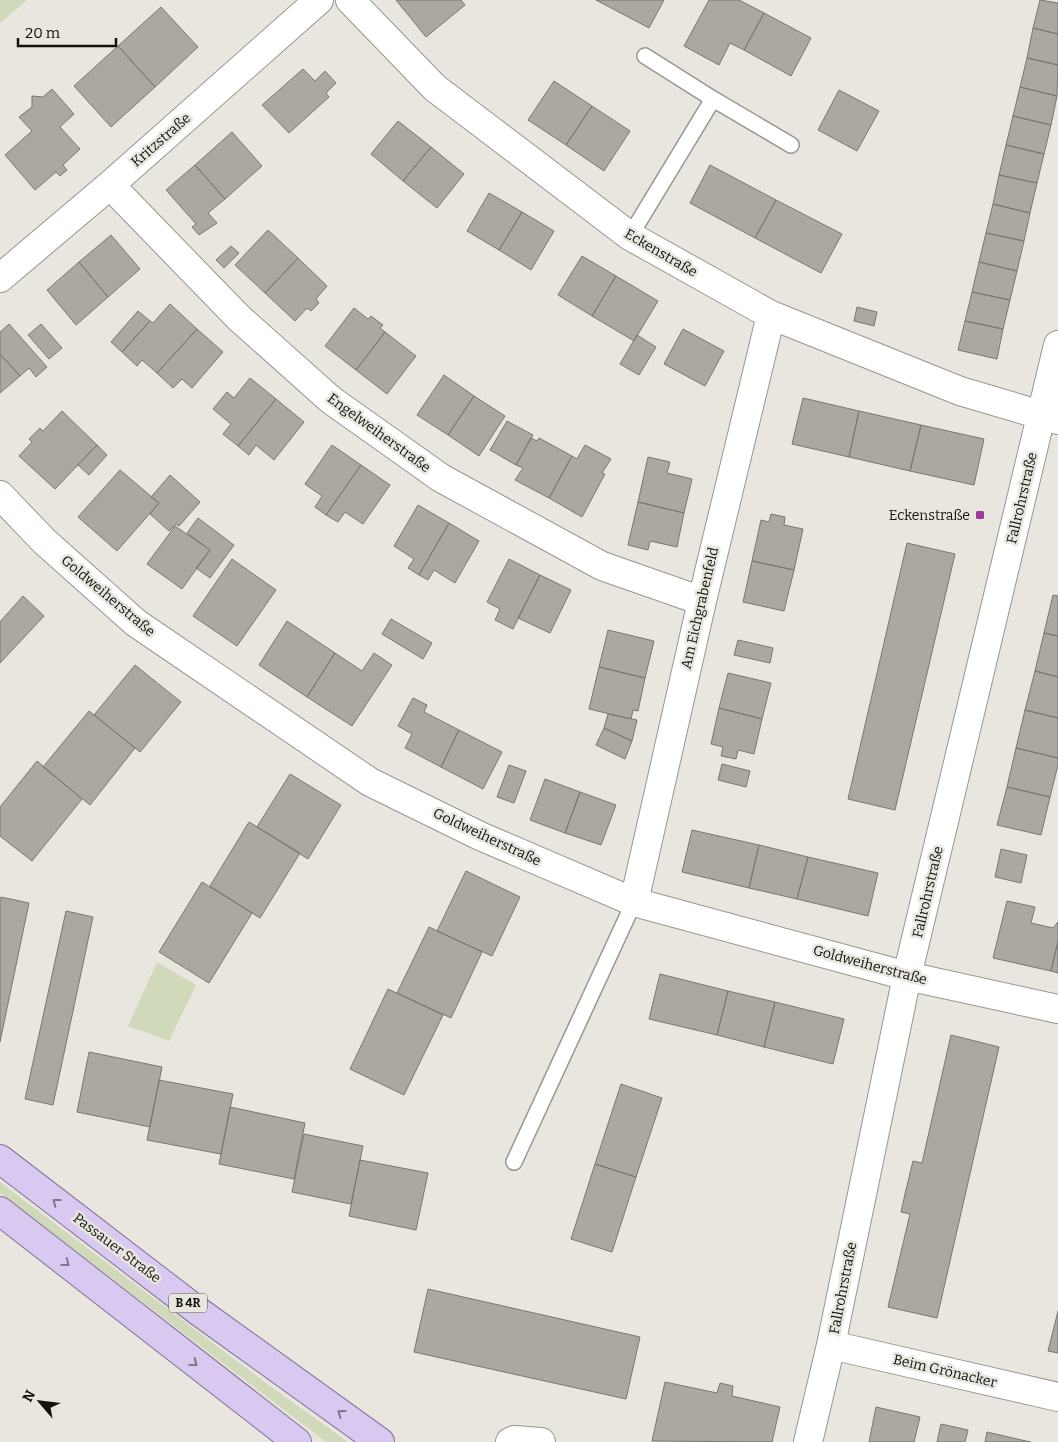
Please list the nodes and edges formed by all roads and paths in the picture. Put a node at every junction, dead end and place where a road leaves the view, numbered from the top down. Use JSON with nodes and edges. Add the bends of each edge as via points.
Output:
{"nodes":[{"id":1,"x":319,"y":0,"type":"edge"},
{"id":2,"x":350,"y":0,"type":"edge"},
{"id":3,"x":644,"y":56,"type":"dead end"},
{"id":4,"x":713,"y":99,"type":"junction"},
{"id":5,"x":792,"y":145,"type":"dead end"},
{"id":6,"x":110,"y":185,"type":"junction"},
{"id":7,"x":630,"y":236,"type":"junction"},
{"id":8,"x":0,"y":278,"type":"edge"},
{"id":9,"x":771,"y":316,"type":"junction"},
{"id":10,"x":1058,"y":345,"type":"edge"},
{"id":11,"x":1050,"y":418,"type":"edge"},
{"id":12,"x":0,"y":495,"type":"edge"},
{"id":13,"x":702,"y":601,"type":"junction"},
{"id":14,"x":634,"y":902,"type":"junction"},
{"id":15,"x":908,"y":976,"type":"junction"},
{"id":16,"x":1058,"y":1009,"type":"edge"},
{"id":17,"x":0,"y":1159,"type":"edge"},
{"id":18,"x":514,"y":1162,"type":"dead end"},
{"id":19,"x":0,"y":1211,"type":"edge"},
{"id":20,"x":832,"y":1345,"type":"junction"},
{"id":21,"x":1058,"y":1397,"type":"edge"},
{"id":22,"x":298,"y":1442,"type":"edge"},
{"id":23,"x":380,"y":1442,"type":"edge"},
{"id":24,"x":510,"y":1442,"type":"edge"},
{"id":25,"x":541,"y":1442,"type":"edge"},
{"id":26,"x":808,"y":1442,"type":"edge"}],
"edges":[{"from":1,"to":6,"type":"street","name":"Kritzstraße"},
{"from":2,"to":7,"type":"street","name":"Eckenstraße","via":[[435,88]]},
{"from":3,"to":4,"type":"lane"},
{"from":4,"to":5,"type":"lane"},
{"from":4,"to":7,"type":"lane"},
{"from":6,"to":8,"type":"street","name":"Kritzstraße"},
{"from":6,"to":13,"type":"street","name":"Engelweiherstraße","via":[[239,318],[332,400],[441,478],[602,566]]},
{"from":7,"to":9,"type":"street","name":"Eckenstraße"},
{"from":9,"to":11,"type":"street","name":"Eckenstraße","via":[[960,390]]},
{"from":9,"to":13,"type":"street","name":"Am Eichgrabenfeld"},
{"from":10,"to":11,"type":"street","name":"Fallrohrstraße"},
{"from":11,"to":15,"type":"street","name":"Fallrohrstraße"},
{"from":12,"to":14,"type":"street","name":"Goldweiherstraße","via":[[44,541],[136,623],[370,782],[480,836]]},
{"from":13,"to":14,"type":"street","name":"Am Eichgrabenfeld"},
{"from":14,"to":15,"type":"street","name":"Goldweiherstraße"},
{"from":14,"to":18,"type":"lane"},
{"from":15,"to":16,"type":"street","name":"Goldweiherstraße"},
{"from":15,"to":20,"type":"street","name":"Fallrohrstraße"},
{"from":23,"to":17,"type":"main road","name":"Passauer Straße","number":"B 4R","one_way":true,"via":[[198,1311]]},
{"from":19,"to":22,"type":"main road","one_way":true},
{"from":20,"to":21,"type":"street","name":"Beim Grönacker"},
{"from":20,"to":26,"type":"street","name":"Fallrohrstraße"},
{"from":24,"to":25,"type":"street"}]}
